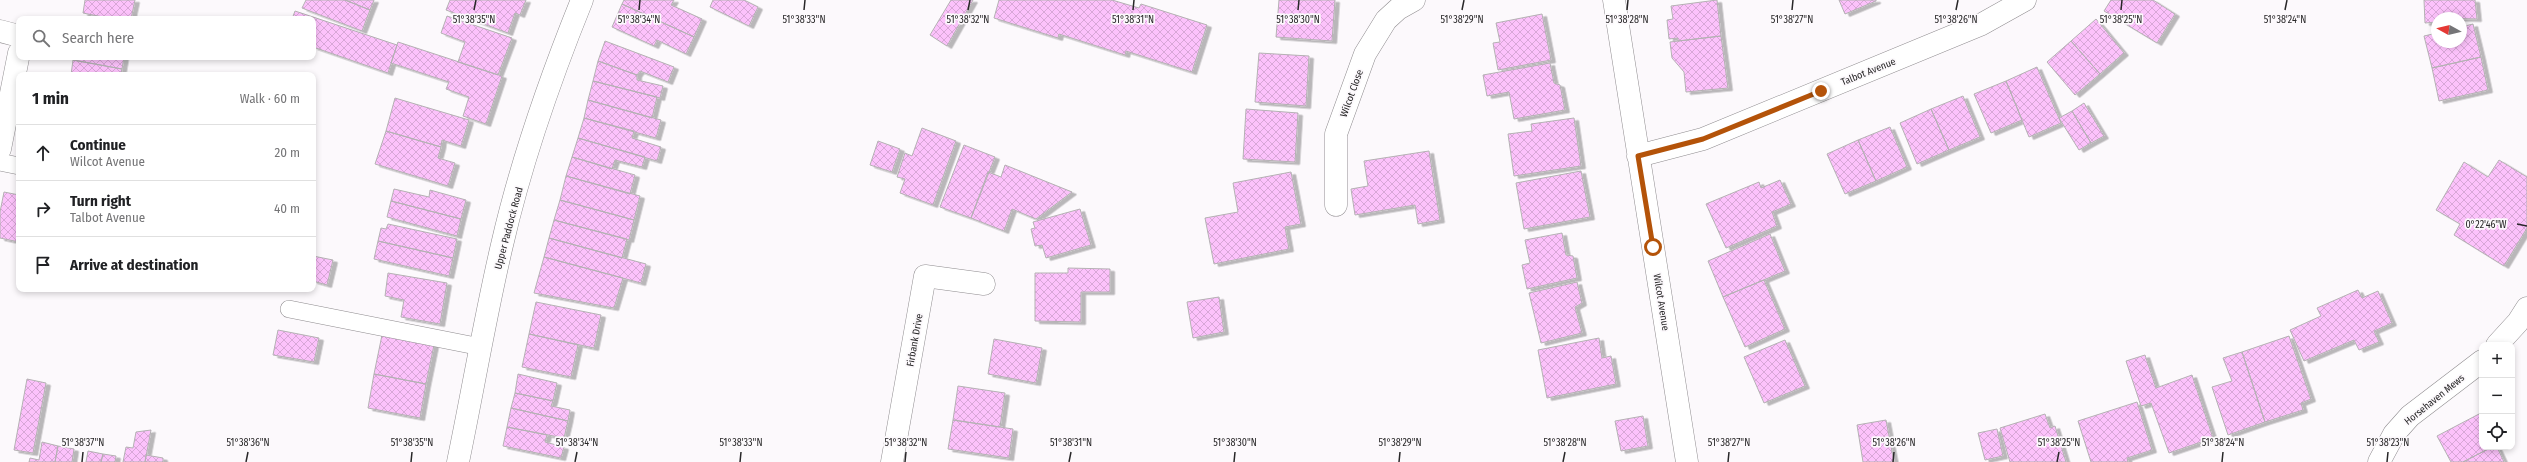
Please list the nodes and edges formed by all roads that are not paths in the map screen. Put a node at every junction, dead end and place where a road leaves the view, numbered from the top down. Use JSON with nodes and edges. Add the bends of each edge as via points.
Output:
{"nodes":[{"id":1,"x":582,"y":0,"type":"edge"},
{"id":2,"x":1414,"y":0,"type":"edge"},
{"id":3,"x":1614,"y":0,"type":"edge"},
{"id":4,"x":2025,"y":0,"type":"edge"},
{"id":5,"x":0,"y":31,"type":"edge"},
{"id":6,"x":16,"y":35,"type":"edge"},
{"id":7,"x":18,"y":60,"type":"edge"},
{"id":8,"x":0,"y":149,"type":"edge"},
{"id":9,"x":1638,"y":156,"type":"junction"},
{"id":10,"x":0,"y":162,"type":"edge"},
{"id":11,"x":16,"y":165,"type":"edge"},
{"id":12,"x":1336,"y":205,"type":"dead end"},
{"id":13,"x":984,"y":284,"type":"dead end"},
{"id":14,"x":2527,"y":308,"type":"edge"},
{"id":15,"x":289,"y":309,"type":"dead end"},
{"id":16,"x":2499,"y":342,"type":"edge"},
{"id":17,"x":481,"y":347,"type":"junction"},
{"id":18,"x":2479,"y":363,"type":"edge"},
{"id":19,"x":458,"y":462,"type":"edge"},
{"id":20,"x":892,"y":462,"type":"edge"},
{"id":21,"x":1688,"y":462,"type":"edge"},
{"id":22,"x":2379,"y":462,"type":"edge"}],
"edges":[{"from":1,"to":17,"type":"street","name":"Upper Paddock Road","via":[[534,132],[502,244]]},
{"from":2,"to":12,"type":"street","name":"Wilcot Close","via":[[1386,20],[1365,54],[1336,134]]},
{"from":3,"to":9,"type":"street","name":"Wilcot Avenue"},
{"from":4,"to":9,"type":"street","name":"Talbot Avenue","via":[[1982,24],[1703,139]]},
{"from":5,"to":6,"type":"street"},
{"from":7,"to":8,"type":"street"},
{"from":9,"to":21,"type":"street","name":"Wilcot Avenue"},
{"from":10,"to":11,"type":"lane"},
{"from":13,"to":20,"type":"street","name":"Firbank Drive","via":[[925,276]]},
{"from":14,"to":16,"type":"street"},
{"from":15,"to":17,"type":"lane"},
{"from":17,"to":19,"type":"street","name":"Upper Paddock Road"},
{"from":18,"to":22,"type":"street","name":"Horsehaven Mews","via":[[2410,416],[2394,434]]}]}
